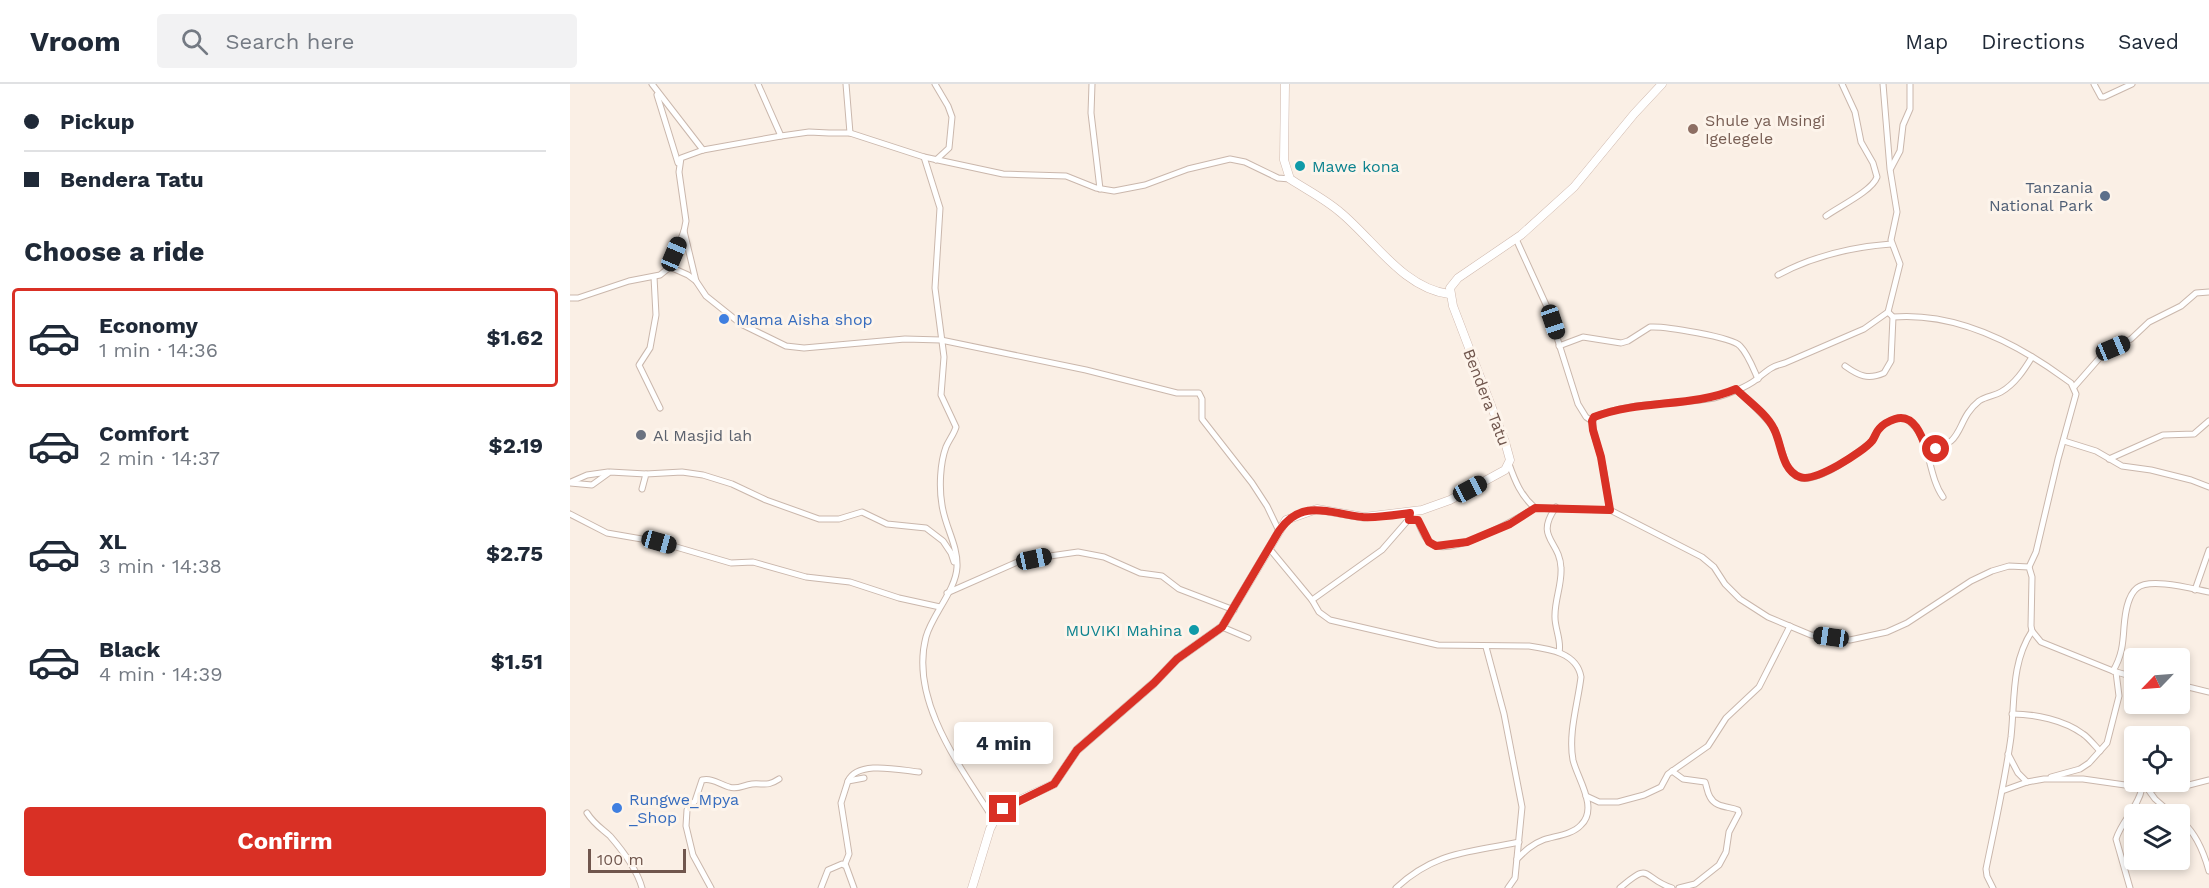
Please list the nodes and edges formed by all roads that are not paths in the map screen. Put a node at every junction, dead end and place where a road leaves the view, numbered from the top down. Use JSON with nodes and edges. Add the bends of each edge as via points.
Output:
{"nodes":[{"id":1,"x":652,"y":84,"type":"edge"},
{"id":2,"x":758,"y":84,"type":"edge"},
{"id":3,"x":846,"y":84,"type":"edge"},
{"id":4,"x":935,"y":84,"type":"edge"},
{"id":5,"x":1092,"y":84,"type":"edge"},
{"id":6,"x":1285,"y":84,"type":"edge"},
{"id":7,"x":1662,"y":84,"type":"edge"},
{"id":8,"x":1842,"y":84,"type":"edge"},
{"id":9,"x":1883,"y":84,"type":"edge"},
{"id":10,"x":1910,"y":84,"type":"edge"},
{"id":11,"x":2094,"y":84,"type":"edge"},
{"id":12,"x":2132,"y":84,"type":"edge"},
{"id":13,"x":656,"y":91,"type":"junction"},
{"id":14,"x":850,"y":134,"type":"junction"},
{"id":15,"x":781,"y":136,"type":"junction"},
{"id":16,"x":703,"y":150,"type":"junction"},
{"id":17,"x":924,"y":157,"type":"junction"},
{"id":18,"x":936,"y":160,"type":"junction"},
{"id":19,"x":679,"y":164,"type":"junction"},
{"id":20,"x":1890,"y":169,"type":"junction"},
{"id":21,"x":1290,"y":179,"type":"junction"},
{"id":22,"x":1100,"y":189,"type":"junction"},
{"id":23,"x":1826,"y":216,"type":"dead end"},
{"id":24,"x":684,"y":231,"type":"junction"},
{"id":25,"x":1516,"y":239,"type":"junction"},
{"id":26,"x":1891,"y":244,"type":"junction"},
{"id":27,"x":670,"y":267,"type":"junction"},
{"id":28,"x":1778,"y":275,"type":"dead end"},
{"id":29,"x":654,"y":277,"type":"junction"},
{"id":30,"x":696,"y":281,"type":"junction"},
{"id":31,"x":2209,"y":291,"type":"edge"},
{"id":32,"x":1449,"y":294,"type":"junction"},
{"id":33,"x":570,"y":298,"type":"edge"},
{"id":34,"x":1888,"y":312,"type":"junction"},
{"id":35,"x":1893,"y":317,"type":"junction"},
{"id":36,"x":941,"y":340,"type":"junction"},
{"id":37,"x":1560,"y":346,"type":"junction"},
{"id":38,"x":2032,"y":357,"type":"junction"},
{"id":39,"x":1845,"y":366,"type":"dead end"},
{"id":40,"x":1758,"y":379,"type":"junction"},
{"id":41,"x":2074,"y":387,"type":"junction"},
{"id":42,"x":1736,"y":389,"type":"junction"},
{"id":43,"x":660,"y":408,"type":"dead end"},
{"id":44,"x":1592,"y":421,"type":"junction"},
{"id":45,"x":2209,"y":421,"type":"edge"},
{"id":46,"x":2064,"y":441,"type":"junction"},
{"id":47,"x":1927,"y":451,"type":"junction"},
{"id":48,"x":2109,"y":459,"type":"junction"},
{"id":49,"x":1509,"y":464,"type":"junction"},
{"id":50,"x":610,"y":472,"type":"junction"},
{"id":51,"x":646,"y":474,"type":"junction"},
{"id":52,"x":570,"y":483,"type":"edge"},
{"id":53,"x":2209,"y":487,"type":"edge"},
{"id":54,"x":642,"y":489,"type":"dead end"},
{"id":55,"x":1943,"y":497,"type":"dead end"},
{"id":56,"x":1556,"y":507,"type":"junction"},
{"id":57,"x":1535,"y":508,"type":"junction"},
{"id":58,"x":1610,"y":510,"type":"junction"},
{"id":59,"x":570,"y":514,"type":"edge"},
{"id":60,"x":1409,"y":516,"type":"junction"},
{"id":61,"x":1279,"y":531,"type":"junction"},
{"id":62,"x":1269,"y":548,"type":"junction"},
{"id":63,"x":2209,"y":550,"type":"edge"},
{"id":64,"x":2029,"y":567,"type":"junction"},
{"id":65,"x":957,"y":569,"type":"junction"},
{"id":66,"x":2195,"y":590,"type":"junction"},
{"id":67,"x":2209,"y":592,"type":"edge"},
{"id":68,"x":946,"y":593,"type":"junction"},
{"id":69,"x":1312,"y":600,"type":"junction"},
{"id":70,"x":940,"y":607,"type":"junction"},
{"id":71,"x":1234,"y":610,"type":"junction"},
{"id":72,"x":1790,"y":626,"type":"junction"},
{"id":73,"x":1222,"y":627,"type":"junction"},
{"id":74,"x":2032,"y":631,"type":"junction"},
{"id":75,"x":1248,"y":638,"type":"dead end"},
{"id":76,"x":1486,"y":647,"type":"junction"},
{"id":77,"x":1559,"y":652,"type":"junction"},
{"id":78,"x":2114,"y":671,"type":"junction"},
{"id":79,"x":2124,"y":674,"type":"edge"},
{"id":80,"x":2190,"y":687,"type":"edge"},
{"id":81,"x":2209,"y":692,"type":"edge"},
{"id":82,"x":2012,"y":714,"type":"junction"},
{"id":83,"x":2100,"y":751,"type":"junction"},
{"id":84,"x":2008,"y":754,"type":"junction"},
{"id":85,"x":1672,"y":771,"type":"junction"},
{"id":86,"x":918,"y":772,"type":"dead end"},
{"id":87,"x":864,"y":778,"type":"dead end"},
{"id":88,"x":779,"y":779,"type":"dead end"},
{"id":89,"x":2044,"y":779,"type":"junction"},
{"id":90,"x":2209,"y":780,"type":"edge"},
{"id":91,"x":848,"y":781,"type":"junction"},
{"id":92,"x":2027,"y":782,"type":"junction"},
{"id":93,"x":2124,"y":785,"type":"edge"},
{"id":94,"x":2190,"y":785,"type":"edge"},
{"id":95,"x":2002,"y":791,"type":"junction"},
{"id":96,"x":2145,"y":792,"type":"edge"},
{"id":97,"x":2150,"y":792,"type":"edge"},
{"id":98,"x":1586,"y":796,"type":"junction"},
{"id":99,"x":2161,"y":804,"type":"edge"},
{"id":100,"x":587,"y":813,"type":"dead end"},
{"id":101,"x":994,"y":820,"type":"junction"},
{"id":102,"x":2190,"y":831,"type":"edge"},
{"id":103,"x":1519,"y":842,"type":"junction"},
{"id":104,"x":1517,"y":859,"type":"junction"},
{"id":105,"x":845,"y":864,"type":"junction"},
{"id":106,"x":2209,"y":871,"type":"edge"},
{"id":107,"x":642,"y":888,"type":"edge"},
{"id":108,"x":711,"y":888,"type":"edge"},
{"id":109,"x":821,"y":888,"type":"edge"},
{"id":110,"x":854,"y":888,"type":"edge"},
{"id":111,"x":972,"y":888,"type":"edge"},
{"id":112,"x":1396,"y":888,"type":"edge"},
{"id":113,"x":1508,"y":888,"type":"edge"},
{"id":114,"x":1620,"y":888,"type":"edge"},
{"id":115,"x":1672,"y":888,"type":"edge"},
{"id":116,"x":1679,"y":888,"type":"edge"},
{"id":117,"x":1994,"y":888,"type":"edge"},
{"id":118,"x":2130,"y":888,"type":"edge"}],
"edges":[{"from":1,"to":13,"type":"street"},
{"from":2,"to":15,"type":"street"},
{"from":3,"to":14,"type":"street"},
{"from":4,"to":18,"type":"street","via":[[952,117],[949,148]]},
{"from":5,"to":22,"type":"street","via":[[1090,113]]},
{"from":6,"to":21,"type":"main road","via":[[1284,160]]},
{"from":7,"to":25,"type":"main road","via":[[1574,187]]},
{"from":8,"to":23,"type":"street","via":[[1877,177],[1868,190]]},
{"from":9,"to":20,"type":"street"},
{"from":10,"to":20,"type":"street","via":[[1910,105],[1900,151]]},
{"from":11,"to":12,"type":"street","via":[[2101,97]]},
{"from":13,"to":16,"type":"street"},
{"from":13,"to":19,"type":"street"},
{"from":14,"to":15,"type":"street","via":[[808,132]]},
{"from":14,"to":17,"type":"street"},
{"from":15,"to":16,"type":"street"},
{"from":16,"to":19,"type":"street","via":[[684,156]]},
{"from":17,"to":18,"type":"street"},
{"from":17,"to":36,"type":"street","via":[[940,208],[935,288]]},
{"from":18,"to":22,"type":"street","via":[[1011,176],[1066,176]]},
{"from":19,"to":24,"type":"street"},
{"from":20,"to":26,"type":"street","via":[[1897,212]]},
{"from":21,"to":22,"type":"street","via":[[1230,159],[1145,185],[1114,191]]},
{"from":21,"to":32,"type":"main road","via":[[1327,201],[1405,274],[1430,290]]},
{"from":24,"to":27,"type":"street"},
{"from":24,"to":30,"type":"street"},
{"from":25,"to":32,"type":"main road","via":[[1458,278]]},
{"from":25,"to":37,"type":"street"},
{"from":26,"to":28,"type":"street","via":[[1820,257]]},
{"from":26,"to":34,"type":"street","via":[[1900,264]]},
{"from":27,"to":29,"type":"street"},
{"from":27,"to":30,"type":"street"},
{"from":29,"to":33,"type":"street"},
{"from":29,"to":43,"type":"street","via":[[656,315],[650,348],[639,365]]},
{"from":30,"to":36,"type":"street","via":[[706,296],[741,324],[786,346]]},
{"from":31,"to":41,"type":"street","via":[[2196,292],[2181,306],[2149,322],[2130,339],[2103,354]]},
{"from":32,"to":49,"type":"main road","name":"Bendera Tatu","via":[[1505,442]]},
{"from":34,"to":35,"type":"street"},
{"from":34,"to":40,"type":"street","via":[[1864,329],[1772,366]]},
{"from":35,"to":38,"type":"street","via":[[1957,323],[2004,341]]},
{"from":35,"to":39,"type":"street","via":[[1891,361],[1884,373],[1869,378]]},
{"from":36,"to":61,"type":"street","via":[[1177,393],[1199,393],[1202,419],[1257,490]]},
{"from":36,"to":65,"type":"street","via":[[941,395],[956,427],[943,457],[941,504],[956,551]]},
{"from":37,"to":40,"type":"street","via":[[1583,337],[1621,343],[1650,327],[1683,330],[1736,342]]},
{"from":37,"to":44,"type":"street","via":[[1578,404]]},
{"from":38,"to":41,"type":"street"},
{"from":38,"to":47,"type":"street","via":[[2010,385],[1973,407],[1954,440]]},
{"from":40,"to":42,"type":"street"},
{"from":41,"to":46,"type":"street","via":[[2075,405]]},
{"from":42,"to":44,"type":"street","via":[[1717,397],[1607,411]]},
{"from":42,"to":47,"type":"street","via":[[1774,428],[1786,465],[1801,478],[1815,476],[1847,459],[1870,443],[1880,428],[1897,418],[1912,422]]},
{"from":44,"to":58,"type":"street"},
{"from":45,"to":48,"type":"street","via":[[2194,434],[2163,435]]},
{"from":46,"to":48,"type":"street"},
{"from":46,"to":64,"type":"street"},
{"from":47,"to":55,"type":"street","via":[[1932,476]]},
{"from":48,"to":53,"type":"street","via":[[2122,466]]},
{"from":49,"to":57,"type":"street","via":[[1518,487]]},
{"from":49,"to":60,"type":"main road","name":"Bendera Tatu","via":[[1505,470],[1450,500]]},
{"from":50,"to":51,"type":"street"},
{"from":50,"to":52,"type":"street"},
{"from":50,"to":52,"type":"street","via":[[592,485]]},
{"from":51,"to":54,"type":"street"},
{"from":51,"to":65,"type":"street","via":[[703,475],[819,519],[839,519],[862,512],[887,524],[926,528],[943,541]]},
{"from":56,"to":57,"type":"street"},
{"from":56,"to":58,"type":"street"},
{"from":56,"to":77,"type":"street","via":[[1547,520],[1546,530],[1561,565],[1554,613]]},
{"from":57,"to":60,"type":"street","via":[[1510,524],[1467,542],[1436,546],[1429,542],[1418,520]]},
{"from":58,"to":72,"type":"street","via":[[1702,557],[1740,599]]},
{"from":59,"to":70,"type":"street","via":[[608,533],[659,542],[730,563],[753,562],[806,577],[850,582]]},
{"from":60,"to":61,"type":"main road","name":"Bendera Tatu","via":[[1364,517],[1317,509],[1286,520]]},
{"from":60,"to":69,"type":"street","via":[[1382,550]]},
{"from":61,"to":62,"type":"main road","name":"Bendera Tatu"},
{"from":62,"to":69,"type":"street"},
{"from":62,"to":71,"type":"main road","name":"Bendera Tatu"},
{"from":63,"to":66,"type":"street"},
{"from":64,"to":72,"type":"street","via":[[2009,566],[1992,571],[1887,632],[1850,640],[1811,634]]},
{"from":64,"to":74,"type":"street"},
{"from":65,"to":68,"type":"street"},
{"from":66,"to":67,"type":"street"},
{"from":66,"to":78,"type":"street","via":[[2154,583],[2136,588],[2128,604],[2122,652]]},
{"from":68,"to":70,"type":"street"},
{"from":68,"to":71,"type":"street","via":[[1023,560],[1078,552],[1104,557],[1140,573],[1162,576],[1179,589]]},
{"from":69,"to":76,"type":"street","via":[[1318,612],[1338,623],[1438,645]]},
{"from":70,"to":101,"type":"street","via":[[923,653],[932,712]]},
{"from":71,"to":73,"type":"main road","name":"Bendera Tatu"},
{"from":72,"to":85,"type":"street","via":[[1759,687],[1726,718],[1708,746]]},
{"from":73,"to":75,"type":"street"},
{"from":73,"to":101,"type":"main road","name":"Bendera Tatu","via":[[1177,659],[1077,750],[1054,784],[1012,803]]},
{"from":74,"to":78,"type":"street","via":[[2041,642]]},
{"from":74,"to":82,"type":"street","via":[[2019,657]]},
{"from":76,"to":77,"type":"street","via":[[1529,646]]},
{"from":76,"to":103,"type":"street","via":[[1522,807]]},
{"from":77,"to":98,"type":"street","via":[[1580,669],[1572,752]]},
{"from":78,"to":79,"type":"street"},
{"from":78,"to":83,"type":"street","via":[[2119,696],[2107,743]]},
{"from":80,"to":81,"type":"street"},
{"from":82,"to":83,"type":"street","via":[[2030,714],[2069,727],[2083,734]]},
{"from":82,"to":84,"type":"street"},
{"from":83,"to":89,"type":"street","via":[[2080,769]]},
{"from":84,"to":92,"type":"street"},
{"from":84,"to":95,"type":"street"},
{"from":85,"to":98,"type":"street","via":[[1658,790],[1630,799],[1608,803]]},
{"from":85,"to":116,"type":"street","via":[[1683,778],[1705,782],[1713,802],[1739,813],[1719,865],[1695,884]]},
{"from":86,"to":91,"type":"street","via":[[861,769]]},
{"from":87,"to":91,"type":"street"},
{"from":88,"to":108,"type":"street","via":[[766,786],[751,784],[738,789],[702,780],[695,801],[687,810],[686,826],[693,855]]},
{"from":89,"to":92,"type":"street"},
{"from":89,"to":93,"type":"street"},
{"from":90,"to":94,"type":"street"},
{"from":91,"to":105,"type":"street","via":[[841,803],[849,854]]},
{"from":92,"to":95,"type":"street"},
{"from":95,"to":117,"type":"street","via":[[1986,868]]},
{"from":96,"to":118,"type":"street","via":[[2116,839]]},
{"from":97,"to":99,"type":"street"},
{"from":98,"to":104,"type":"street","via":[[1587,812],[1582,824],[1533,844]]},
{"from":100,"to":107,"type":"street","via":[[630,863]]},
{"from":101,"to":111,"type":"main road"},
{"from":102,"to":106,"type":"street"},
{"from":103,"to":104,"type":"street"},
{"from":103,"to":112,"type":"street","via":[[1436,860]]},
{"from":104,"to":113,"type":"street","via":[[1515,878]]},
{"from":105,"to":109,"type":"street","via":[[828,870]]},
{"from":105,"to":110,"type":"street"},
{"from":114,"to":115,"type":"street","via":[[1640,873]]}]}
